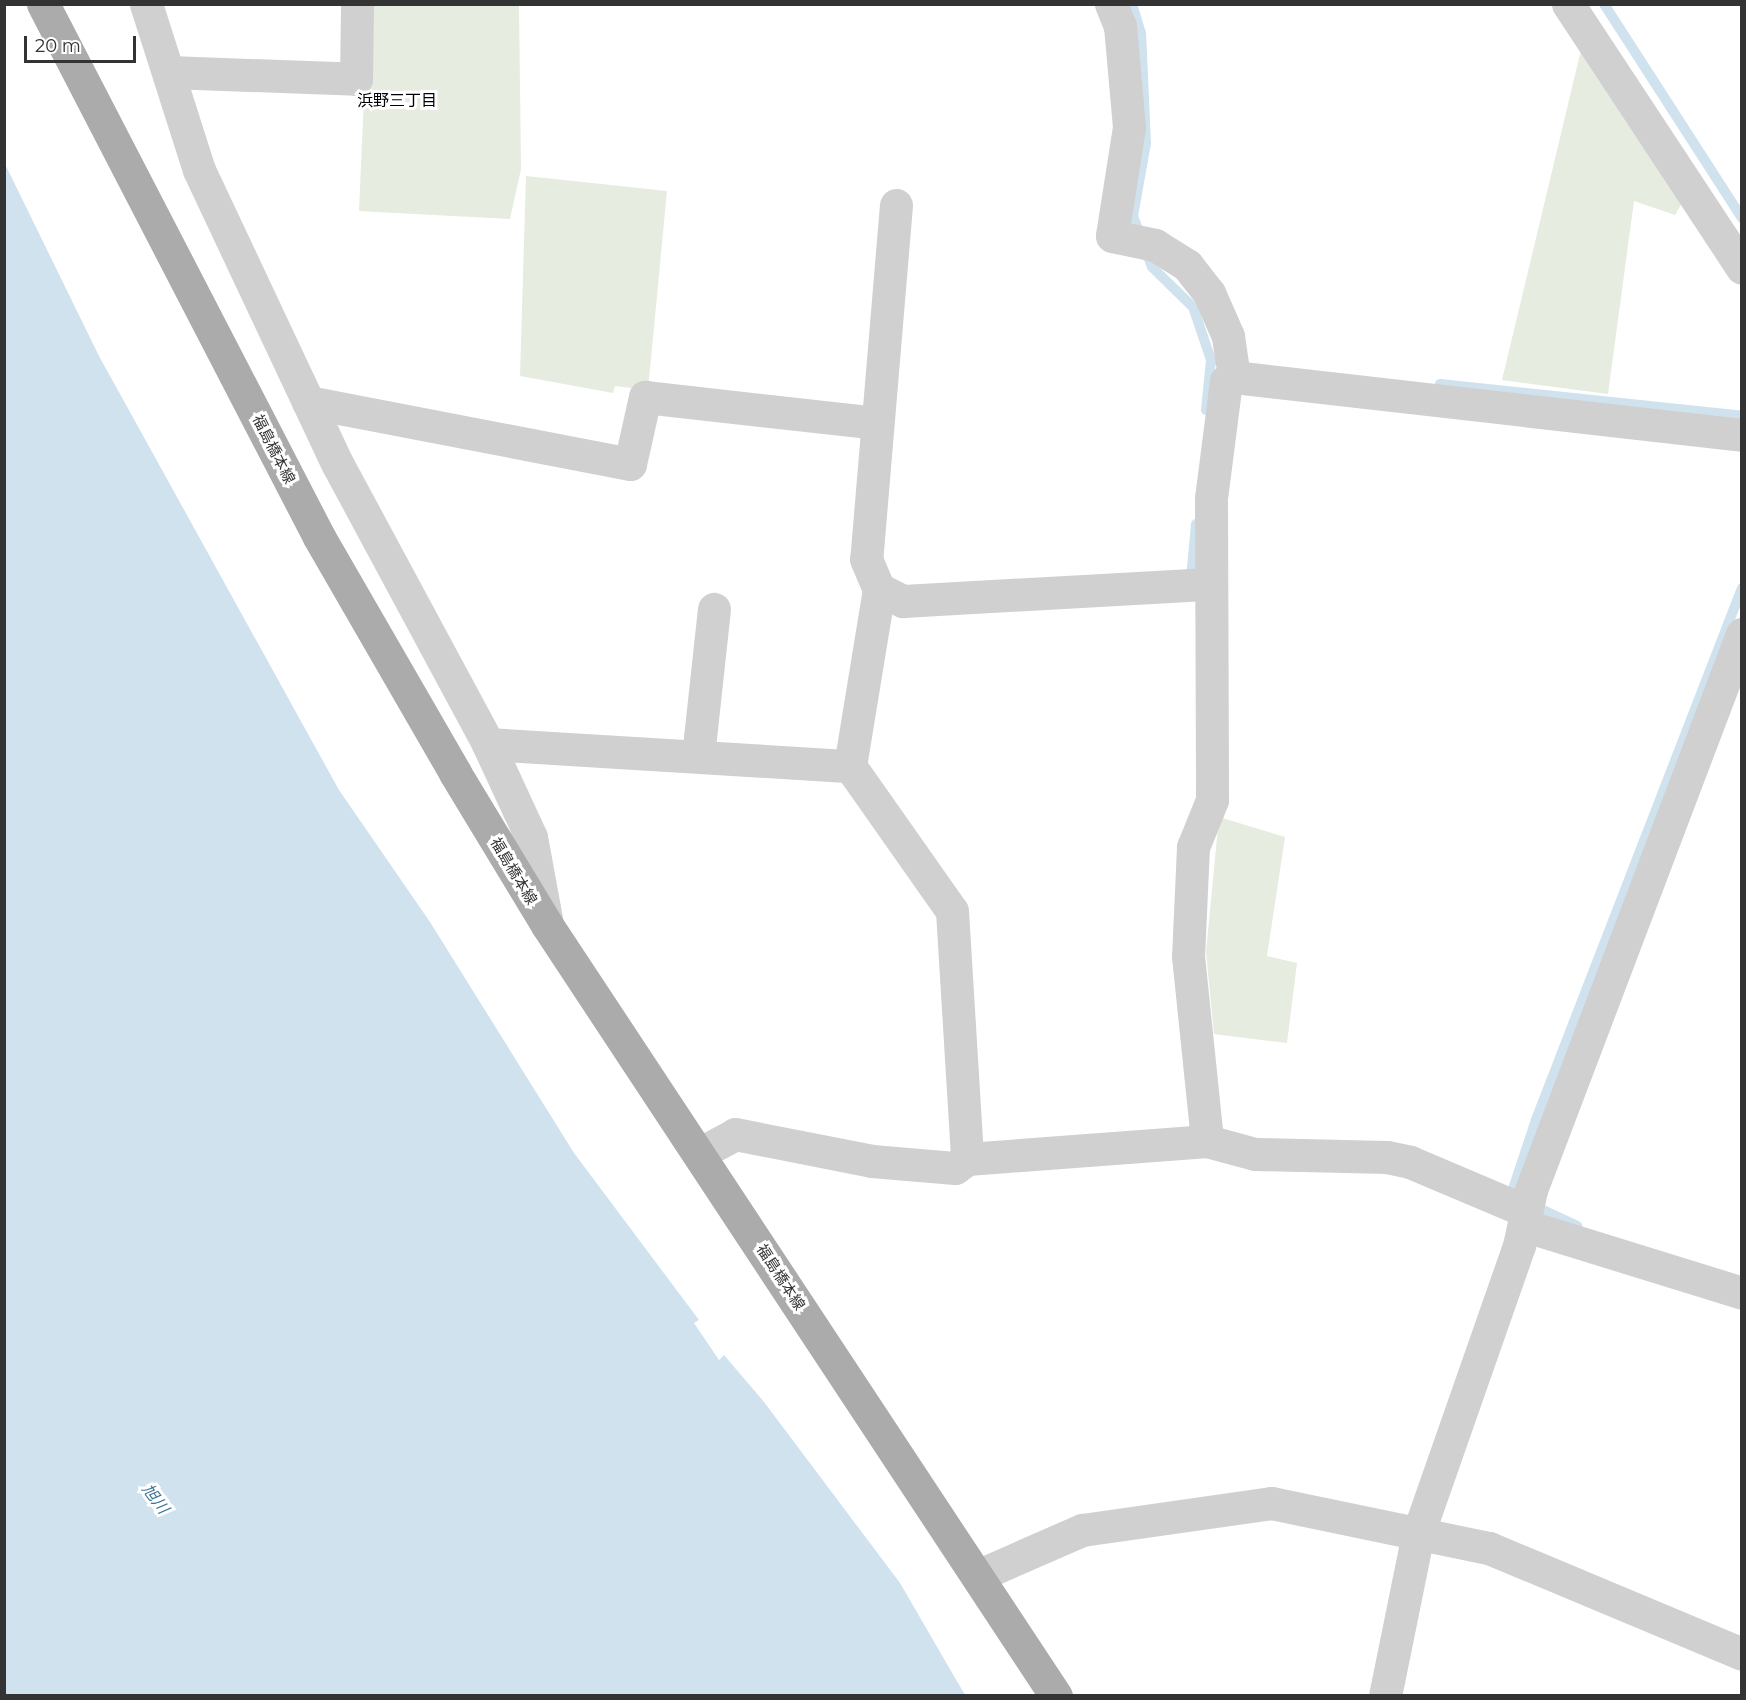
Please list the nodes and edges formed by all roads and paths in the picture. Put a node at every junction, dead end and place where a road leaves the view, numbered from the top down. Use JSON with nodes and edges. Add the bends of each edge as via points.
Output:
{"nodes":[{"id":1,"x":43,"y":4,"type":"edge"},
{"id":2,"x":146,"y":4,"type":"edge"},
{"id":3,"x":357,"y":4,"type":"edge"},
{"id":4,"x":1111,"y":4,"type":"edge"},
{"id":5,"x":1568,"y":4,"type":"edge"},
{"id":6,"x":169,"y":72,"type":"junction"},
{"id":7,"x":896,"y":205,"type":"dead end"},
{"id":8,"x":1742,"y":268,"type":"edge"},
{"id":9,"x":1232,"y":369,"type":"junction"},
{"id":10,"x":308,"y":402,"type":"junction"},
{"id":11,"x":877,"y":423,"type":"junction"},
{"id":12,"x":1742,"y":435,"type":"edge"},
{"id":13,"x":1203,"y":585,"type":"junction"},
{"id":14,"x":879,"y":589,"type":"junction"},
{"id":15,"x":714,"y":609,"type":"dead end"},
{"id":16,"x":1742,"y":634,"type":"edge"},
{"id":17,"x":488,"y":744,"type":"junction"},
{"id":18,"x":698,"y":756,"type":"junction"},
{"id":19,"x":850,"y":766,"type":"junction"},
{"id":20,"x":547,"y":925,"type":"junction"},
{"id":21,"x":1207,"y":1141,"type":"junction"},
{"id":22,"x":700,"y":1153,"type":"junction"},
{"id":23,"x":967,"y":1159,"type":"junction"},
{"id":24,"x":1526,"y":1218,"type":"junction"},
{"id":25,"x":1742,"y":1293,"type":"edge"},
{"id":26,"x":1418,"y":1534,"type":"junction"},
{"id":27,"x":977,"y":1575,"type":"junction"},
{"id":28,"x":1742,"y":1654,"type":"edge"},
{"id":29,"x":1056,"y":1695,"type":"edge"},
{"id":30,"x":1385,"y":1695,"type":"edge"}],
"edges":[{"from":1,"to":20,"type":"main road","name":"福島橋本線","via":[[319,537]]},
{"from":2,"to":6,"type":"street"},
{"from":3,"to":6,"type":"street","via":[[356,79]]},
{"from":4,"to":9,"type":"street","via":[[1120,26],[1129,127],[1112,236],[1144,243],[1187,265],[1209,293],[1228,336]]},
{"from":5,"to":8,"type":"street"},
{"from":6,"to":10,"type":"street","via":[[200,170]]},
{"from":7,"to":11,"type":"street"},
{"from":9,"to":12,"type":"street"},
{"from":9,"to":13,"type":"street","via":[[1226,381]]},
{"from":10,"to":11,"type":"street","via":[[630,464],[645,397]]},
{"from":10,"to":17,"type":"street"},
{"from":11,"to":14,"type":"street","via":[[866,560]]},
{"from":13,"to":14,"type":"street","via":[[903,601]]},
{"from":13,"to":21,"type":"street","via":[[1212,800],[1193,848],[1188,956]]},
{"from":14,"to":19,"type":"street"},
{"from":15,"to":18,"type":"street"},
{"from":16,"to":24,"type":"street"},
{"from":17,"to":18,"type":"street"},
{"from":17,"to":20,"type":"street","via":[[531,837]]},
{"from":18,"to":19,"type":"street"},
{"from":19,"to":23,"type":"street","via":[[952,911]]},
{"from":20,"to":22,"type":"main road","name":"福島橋本線"},
{"from":21,"to":23,"type":"street"},
{"from":21,"to":24,"type":"street","via":[[1255,1154],[1387,1157],[1410,1162]]},
{"from":22,"to":23,"type":"street","via":[[735,1134],[914,1167],[955,1168]]},
{"from":22,"to":27,"type":"main road","name":"福島橋本線"},
{"from":24,"to":25,"type":"street"},
{"from":24,"to":26,"type":"street"},
{"from":26,"to":27,"type":"street","via":[[1271,1503],[1082,1530]]},
{"from":26,"to":28,"type":"street","via":[[1489,1548]]},
{"from":26,"to":30,"type":"street"},
{"from":27,"to":29,"type":"main road","name":"福島橋本線"}]}
